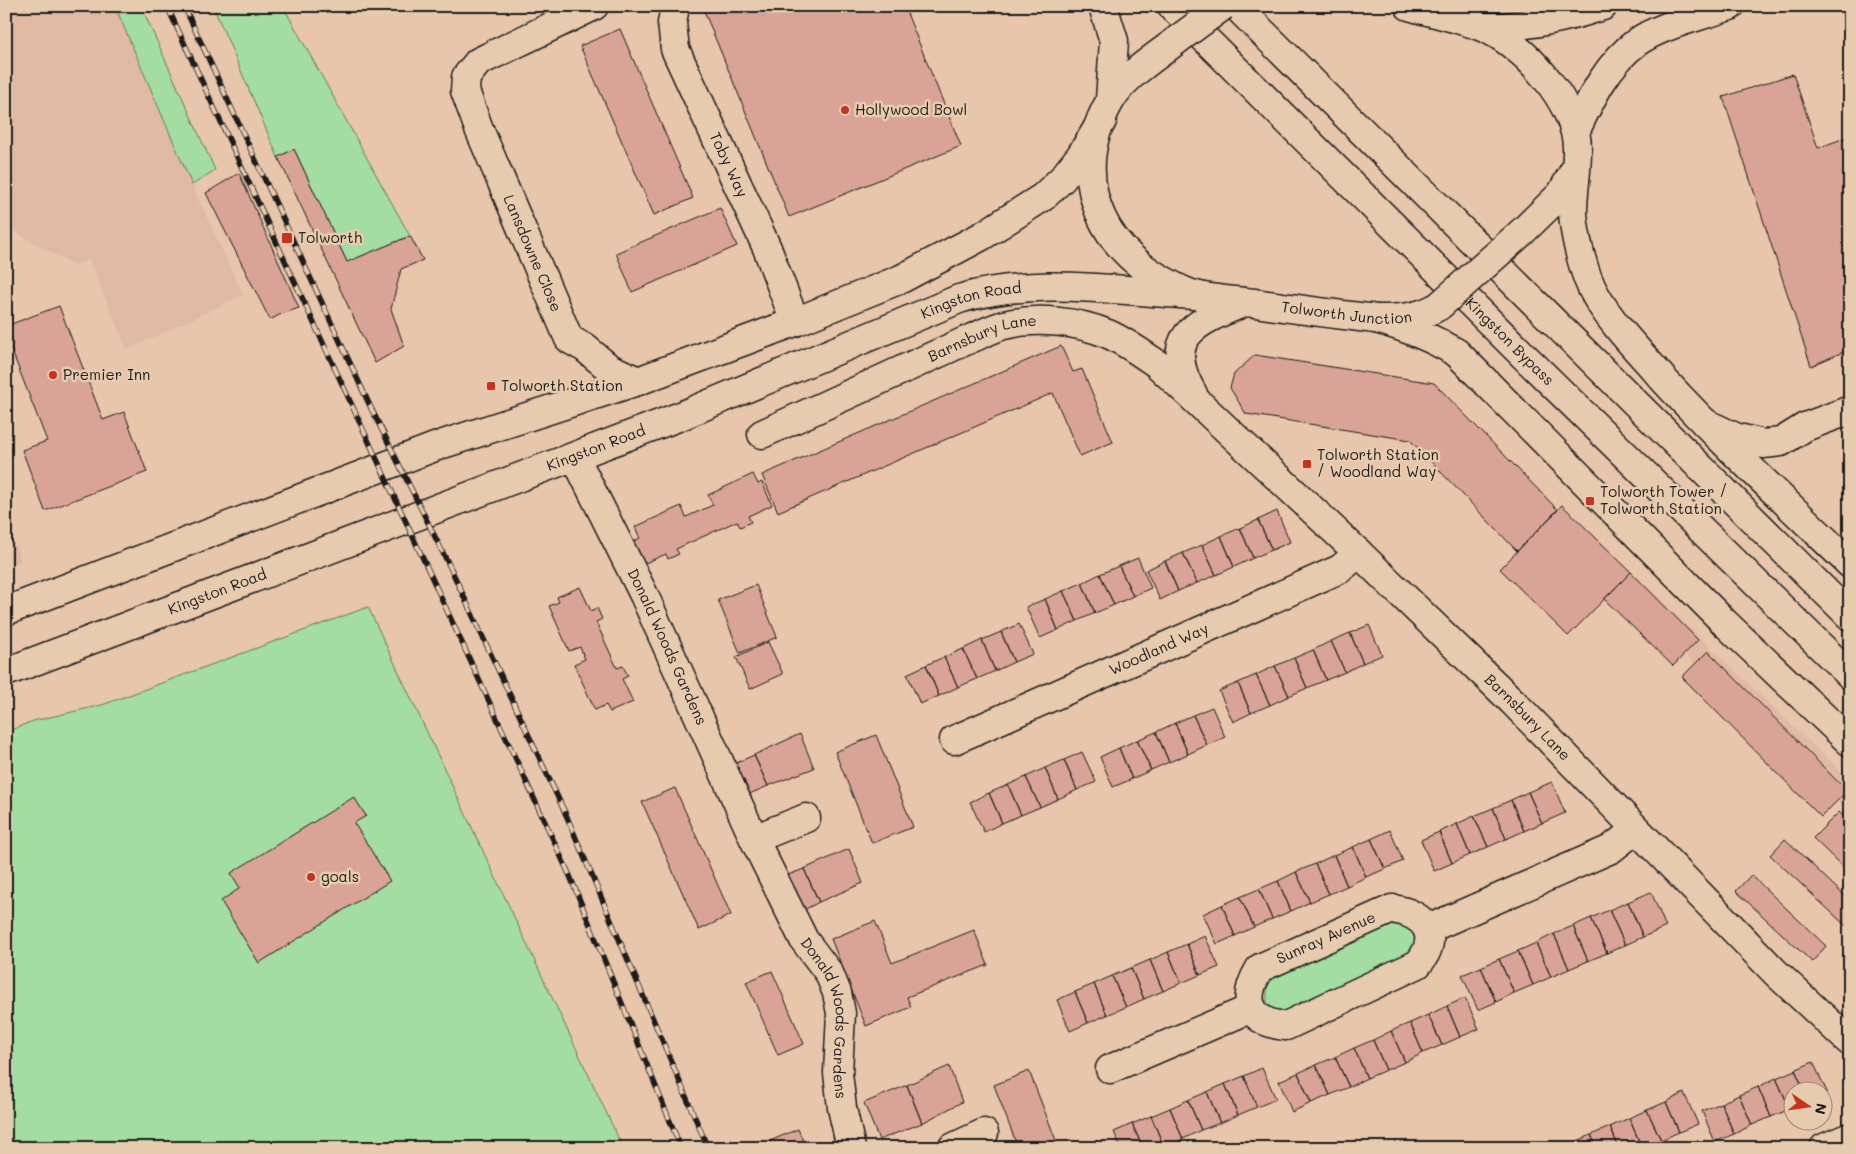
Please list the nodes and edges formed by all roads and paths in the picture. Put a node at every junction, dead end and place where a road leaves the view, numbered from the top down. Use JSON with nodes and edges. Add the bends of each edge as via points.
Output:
{"nodes":[{"id":1,"x":594,"y":6,"type":"edge"},
{"id":2,"x":675,"y":6,"type":"edge"},
{"id":3,"x":1103,"y":6,"type":"edge"},
{"id":4,"x":1172,"y":6,"type":"edge"},
{"id":5,"x":1223,"y":6,"type":"edge"},
{"id":6,"x":1236,"y":6,"type":"edge"},
{"id":7,"x":1409,"y":6,"type":"edge"},
{"id":8,"x":1603,"y":6,"type":"edge"},
{"id":9,"x":1730,"y":6,"type":"edge"},
{"id":10,"x":1484,"y":28,"type":"junction"},
{"id":11,"x":1106,"y":110,"type":"junction"},
{"id":12,"x":1576,"y":130,"type":"junction"},
{"id":13,"x":1576,"y":168,"type":"junction"},
{"id":14,"x":1195,"y":295,"type":"junction"},
{"id":15,"x":1245,"y":302,"type":"junction"},
{"id":16,"x":1376,"y":319,"type":"junction"},
{"id":17,"x":794,"y":322,"type":"junction"},
{"id":18,"x":638,"y":381,"type":"junction"},
{"id":19,"x":1197,"y":402,"type":"junction"},
{"id":20,"x":1850,"y":410,"type":"edge"},
{"id":21,"x":1703,"y":422,"type":"junction"},
{"id":22,"x":762,"y":434,"type":"dead end"},
{"id":23,"x":575,"y":457,"type":"junction"},
{"id":24,"x":1359,"y":553,"type":"junction"},
{"id":25,"x":1850,"y":564,"type":"edge"},
{"id":26,"x":6,"y":611,"type":"edge"},
{"id":27,"x":1850,"y":616,"type":"edge"},
{"id":28,"x":6,"y":672,"type":"edge"},
{"id":29,"x":1850,"y":675,"type":"edge"},
{"id":30,"x":954,"y":740,"type":"dead end"},
{"id":31,"x":1850,"y":742,"type":"edge"},
{"id":32,"x":806,"y":818,"type":"dead end"},
{"id":33,"x":1636,"y":830,"type":"junction"},
{"id":34,"x":754,"y":839,"type":"junction"},
{"id":35,"x":1428,"y":929,"type":"junction"},
{"id":36,"x":1252,"y":1008,"type":"junction"},
{"id":37,"x":1850,"y":1042,"type":"edge"},
{"id":38,"x":1110,"y":1069,"type":"dead end"},
{"id":39,"x":984,"y":1133,"type":"dead end"},
{"id":40,"x":1850,"y":1137,"type":"edge"},
{"id":41,"x":851,"y":1148,"type":"edge"},
{"id":42,"x":952,"y":1148,"type":"edge"},
{"id":43,"x":1824,"y":1148,"type":"edge"}],
"edges":[{"from":1,"to":18,"type":"main road","name":"Lansdowne Close","via":[[478,62],[466,77],[465,91],[569,339],[609,368]]},
{"from":2,"to":17,"type":"main road","name":"Toby Way","via":[[672,23],[675,49],[766,248]]},
{"from":3,"to":11,"type":"main road","via":[[1114,41]]},
{"from":4,"to":29,"type":"main road","name":"Kingston Bypass"},
{"from":5,"to":11,"type":"main road","name":"Tolworth Junction","bridge":true,"via":[[1128,80]]},
{"from":6,"to":27,"type":"main road"},
{"from":7,"to":10,"type":"main road","name":"Tolworth Junction"},
{"from":8,"to":10,"type":"main road","via":[[1543,22]]},
{"from":9,"to":12,"type":"main road","via":[[1637,42],[1606,74]]},
{"from":10,"to":12,"type":"main road","name":"Tolworth Junction","via":[[1521,52],[1548,80]]},
{"from":11,"to":14,"type":"main road","name":"Tolworth Junction","via":[[1093,147],[1091,171],[1096,204],[1104,224],[1131,259],[1162,280]]},
{"from":11,"to":17,"type":"main road","via":[[1071,167],[1043,197],[982,236],[901,279]]},
{"from":12,"to":13,"type":"main road","name":"Tolworth Junction"},
{"from":13,"to":16,"type":"main road","name":"Tolworth Junction","bridge":true,"via":[[1561,194],[1440,306],[1424,315]]},
{"from":13,"to":21,"type":"main road","via":[[1573,213],[1583,263],[1595,295],[1621,332]]},
{"from":14,"to":15,"type":"main road","name":"Tolworth Junction"},
{"from":14,"to":23,"type":"main road","name":"Kingston Road","via":[[1059,287],[1024,287],[979,293],[943,304],[678,417]]},
{"from":15,"to":16,"type":"main road","name":"Tolworth Junction"},
{"from":15,"to":19,"type":"main road","name":"Barnsbury Lane","via":[[1197,324],[1183,342],[1181,369]]},
{"from":16,"to":31,"type":"main road","via":[[1429,337],[1457,353],[1724,622]]},
{"from":17,"to":18,"type":"main road"},
{"from":18,"to":26,"type":"main road","via":[[440,445]]},
{"from":19,"to":22,"type":"main road","name":"Barnsbury Lane","via":[[1157,364],[1107,334],[1055,322],[1030,321],[1004,325],[972,338]]},
{"from":19,"to":24,"type":"main road","name":"Barnsbury Lane"},
{"from":20,"to":21,"type":"main road","via":[[1805,427],[1781,442],[1763,444]]},
{"from":21,"to":25,"type":"main road"},
{"from":23,"to":28,"type":"main road","name":"Kingston Road"},
{"from":23,"to":34,"type":"main road","name":"Donald Woods Gardens","via":[[644,595]]},
{"from":24,"to":30,"type":"main road","name":"Woodland Way","via":[[1340,569]]},
{"from":24,"to":33,"type":"main road","name":"Barnsbury Lane","via":[[1513,702]]},
{"from":32,"to":34,"type":"main road"},
{"from":33,"to":35,"type":"main road","via":[[1611,849]]},
{"from":33,"to":37,"type":"main road","name":"Barnsbury Lane","via":[[1776,973]]},
{"from":34,"to":41,"type":"main road","name":"Donald Woods Gardens","via":[[804,940],[829,973],[837,993],[842,1013],[838,1073]]},
{"from":35,"to":36,"type":"main road","via":[[1427,951],[1418,964],[1286,1026],[1268,1022]]},
{"from":35,"to":36,"type":"main road","name":"Sunray Avenue","via":[[1420,918],[1392,909],[1272,961],[1260,968],[1253,979],[1248,999]]},
{"from":36,"to":38,"type":"main road"},
{"from":39,"to":42,"type":"main road"},
{"from":40,"to":43,"type":"main road"}]}
